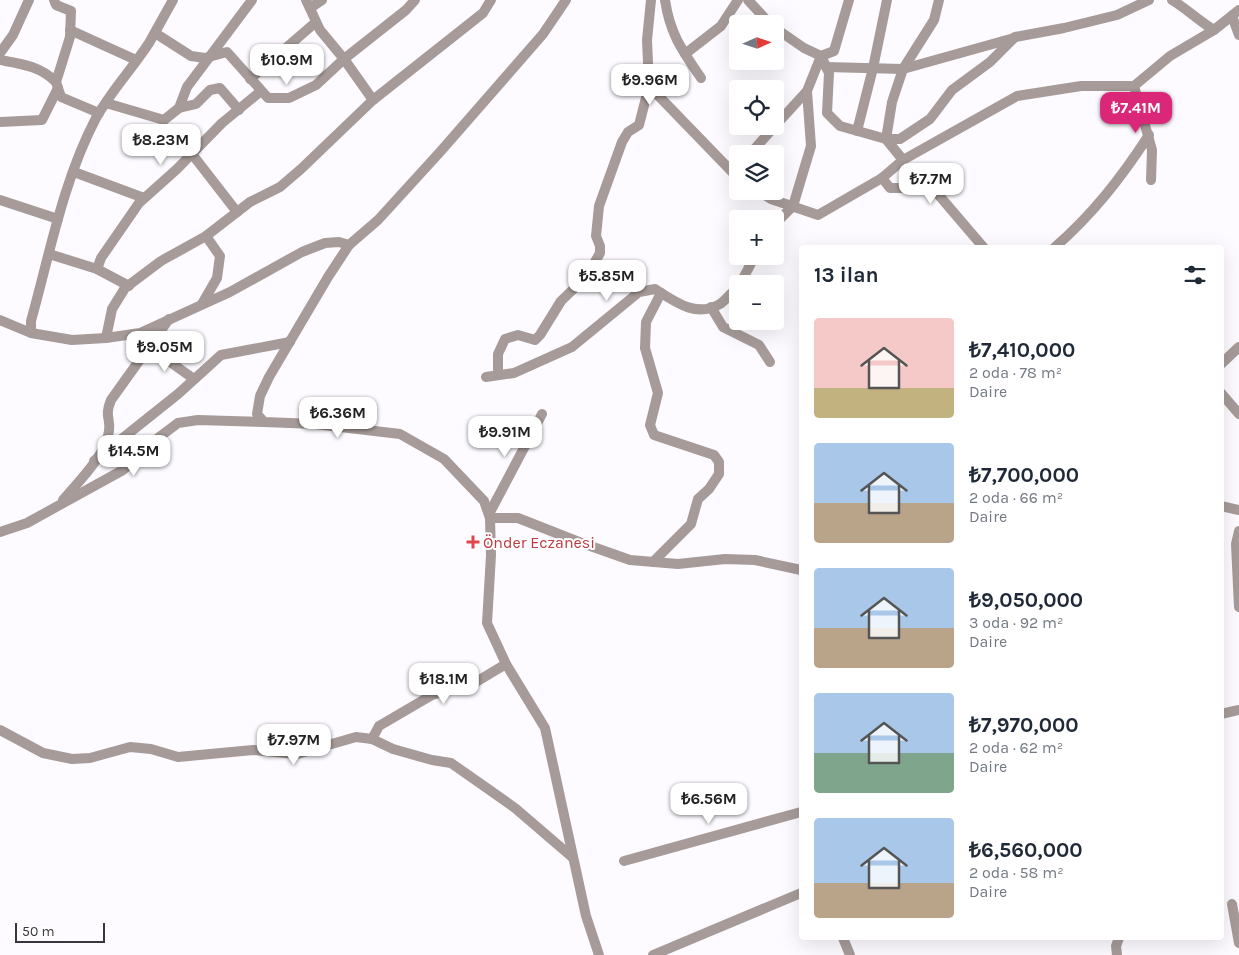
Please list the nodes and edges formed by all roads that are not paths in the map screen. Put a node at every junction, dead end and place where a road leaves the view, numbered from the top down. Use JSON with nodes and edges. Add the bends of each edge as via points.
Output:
{"nodes":[{"id":1,"x":29,"y":0,"type":"edge"},
{"id":2,"x":54,"y":0,"type":"edge"},
{"id":3,"x":173,"y":0,"type":"edge"},
{"id":4,"x":252,"y":0,"type":"edge"},
{"id":5,"x":322,"y":0,"type":"edge"},
{"id":6,"x":415,"y":0,"type":"edge"},
{"id":7,"x":491,"y":0,"type":"edge"},
{"id":8,"x":566,"y":0,"type":"edge"},
{"id":9,"x":651,"y":0,"type":"edge"},
{"id":10,"x":665,"y":0,"type":"edge"},
{"id":11,"x":738,"y":0,"type":"edge"},
{"id":12,"x":748,"y":0,"type":"edge"},
{"id":13,"x":849,"y":0,"type":"edge"},
{"id":14,"x":887,"y":0,"type":"edge"},
{"id":15,"x":939,"y":0,"type":"edge"},
{"id":16,"x":1149,"y":0,"type":"edge"},
{"id":17,"x":1172,"y":0,"type":"edge"},
{"id":18,"x":308,"y":4,"type":"edge"},
{"id":19,"x":1235,"y":13,"type":"edge"},
{"id":20,"x":762,"y":15,"type":"edge"},
{"id":21,"x":316,"y":22,"type":"junction"},
{"id":22,"x":70,"y":30,"type":"junction"},
{"id":23,"x":1214,"y":30,"type":"junction"},
{"id":24,"x":155,"y":33,"type":"junction"},
{"id":25,"x":784,"y":34,"type":"edge"},
{"id":26,"x":1239,"y":35,"type":"edge"},
{"id":27,"x":1015,"y":38,"type":"junction"},
{"id":28,"x":0,"y":53,"type":"edge"},
{"id":29,"x":685,"y":54,"type":"junction"},
{"id":30,"x":821,"y":56,"type":"junction"},
{"id":31,"x":208,"y":57,"type":"junction"},
{"id":32,"x":344,"y":59,"type":"junction"},
{"id":33,"x":0,"y":60,"type":"edge"},
{"id":34,"x":136,"y":60,"type":"junction"},
{"id":35,"x":826,"y":68,"type":"junction"},
{"id":36,"x":873,"y":68,"type":"junction"},
{"id":37,"x":903,"y":69,"type":"junction"},
{"id":38,"x":701,"y":78,"type":"dead end"},
{"id":39,"x":250,"y":79,"type":"junction"},
{"id":40,"x":57,"y":85,"type":"junction"},
{"id":41,"x":649,"y":86,"type":"junction"},
{"id":42,"x":1134,"y":86,"type":"junction"},
{"id":43,"x":261,"y":91,"type":"junction"},
{"id":44,"x":807,"y":91,"type":"junction"},
{"id":45,"x":373,"y":100,"type":"junction"},
{"id":46,"x":106,"y":103,"type":"junction"},
{"id":47,"x":179,"y":108,"type":"junction"},
{"id":48,"x":239,"y":110,"type":"junction"},
{"id":49,"x":99,"y":113,"type":"junction"},
{"id":50,"x":784,"y":116,"type":"edge"},
{"id":51,"x":0,"y":122,"type":"edge"},
{"id":52,"x":857,"y":131,"type":"junction"},
{"id":53,"x":767,"y":135,"type":"edge"},
{"id":54,"x":1149,"y":135,"type":"junction"},
{"id":55,"x":886,"y":139,"type":"junction"},
{"id":56,"x":758,"y":145,"type":"edge"},
{"id":57,"x":192,"y":154,"type":"junction"},
{"id":58,"x":903,"y":160,"type":"junction"},
{"id":59,"x":729,"y":166,"type":"edge"},
{"id":60,"x":74,"y":172,"type":"junction"},
{"id":61,"x":882,"y":178,"type":"junction"},
{"id":62,"x":1151,"y":180,"type":"dead end"},
{"id":63,"x":144,"y":198,"type":"junction"},
{"id":64,"x":0,"y":200,"type":"edge"},
{"id":65,"x":774,"y":200,"type":"edge"},
{"id":66,"x":792,"y":206,"type":"junction"},
{"id":67,"x":237,"y":212,"type":"junction"},
{"id":68,"x":784,"y":214,"type":"edge"},
{"id":69,"x":58,"y":219,"type":"junction"},
{"id":70,"x":206,"y":236,"type":"junction"},
{"id":71,"x":349,"y":245,"type":"junction"},
{"id":72,"x":981,"y":245,"type":"edge"},
{"id":73,"x":1057,"y":245,"type":"edge"},
{"id":74,"x":49,"y":254,"type":"junction"},
{"id":75,"x":98,"y":269,"type":"junction"},
{"id":76,"x":129,"y":286,"type":"junction"},
{"id":77,"x":661,"y":293,"type":"junction"},
{"id":78,"x":729,"y":296,"type":"edge"},
{"id":79,"x":202,"y":304,"type":"junction"},
{"id":80,"x":711,"y":307,"type":"junction"},
{"id":81,"x":170,"y":318,"type":"junction"},
{"id":82,"x":0,"y":320,"type":"edge"},
{"id":83,"x":31,"y":333,"type":"junction"},
{"id":84,"x":106,"y":338,"type":"junction"},
{"id":85,"x":290,"y":342,"type":"junction"},
{"id":86,"x":149,"y":347,"type":"junction"},
{"id":87,"x":1239,"y":347,"type":"edge"},
{"id":88,"x":1224,"y":361,"type":"edge"},
{"id":89,"x":770,"y":362,"type":"dead end"},
{"id":90,"x":498,"y":375,"type":"junction"},
{"id":91,"x":486,"y":377,"type":"dead end"},
{"id":92,"x":194,"y":379,"type":"junction"},
{"id":93,"x":1224,"y":396,"type":"edge"},
{"id":94,"x":542,"y":414,"type":"dead end"},
{"id":95,"x":1239,"y":414,"type":"edge"},
{"id":96,"x":264,"y":422,"type":"junction"},
{"id":97,"x":94,"y":461,"type":"junction"},
{"id":98,"x":59,"y":505,"type":"junction"},
{"id":99,"x":1224,"y":507,"type":"edge"},
{"id":100,"x":1239,"y":510,"type":"edge"},
{"id":101,"x":489,"y":516,"type":"junction"},
{"id":102,"x":1239,"y":531,"type":"edge"},
{"id":103,"x":0,"y":532,"type":"edge"},
{"id":104,"x":653,"y":562,"type":"junction"},
{"id":105,"x":799,"y":570,"type":"edge"},
{"id":106,"x":1239,"y":606,"type":"edge"},
{"id":107,"x":506,"y":664,"type":"junction"},
{"id":108,"x":1239,"y":710,"type":"edge"},
{"id":109,"x":1224,"y":713,"type":"edge"},
{"id":110,"x":0,"y":730,"type":"edge"},
{"id":111,"x":372,"y":739,"type":"junction"},
{"id":112,"x":799,"y":813,"type":"edge"},
{"id":113,"x":572,"y":856,"type":"junction"},
{"id":114,"x":624,"y":861,"type":"dead end"},
{"id":115,"x":799,"y":894,"type":"edge"},
{"id":116,"x":1236,"y":903,"type":"edge"},
{"id":117,"x":1224,"y":908,"type":"edge"},
{"id":118,"x":844,"y":940,"type":"edge"},
{"id":119,"x":1118,"y":940,"type":"edge"},
{"id":120,"x":1239,"y":942,"type":"edge"},
{"id":121,"x":599,"y":955,"type":"edge"},
{"id":122,"x":652,"y":955,"type":"edge"},
{"id":123,"x":850,"y":955,"type":"edge"},
{"id":124,"x":1117,"y":955,"type":"edge"}],
"edges":[{"from":1,"to":28,"type":"street","via":[[13,35]]},
{"from":2,"to":22,"type":"street","via":[[56,5],[71,11]]},
{"from":3,"to":24,"type":"street"},
{"from":4,"to":31,"type":"street"},
{"from":5,"to":18,"type":"street"},
{"from":6,"to":32,"type":"street"},
{"from":7,"to":45,"type":"street","via":[[483,13]]},
{"from":8,"to":71,"type":"street","via":[[543,34],[440,152],[378,220]]},
{"from":9,"to":41,"type":"street","via":[[647,40]]},
{"from":10,"to":29,"type":"street","via":[[668,22]]},
{"from":11,"to":29,"type":"street","via":[[721,26]]},
{"from":12,"to":20,"type":"street"},
{"from":13,"to":30,"type":"street","via":[[834,50]]},
{"from":14,"to":36,"type":"street"},
{"from":15,"to":37,"type":"street","via":[[934,20]]},
{"from":16,"to":27,"type":"street","via":[[1117,14]]},
{"from":17,"to":23,"type":"street"},
{"from":18,"to":21,"type":"street"},
{"from":19,"to":23,"type":"street"},
{"from":19,"to":26,"type":"street"},
{"from":21,"to":32,"type":"street"},
{"from":21,"to":39,"type":"street"},
{"from":22,"to":34,"type":"street"},
{"from":22,"to":40,"type":"street"},
{"from":23,"to":42,"type":"street","via":[[1170,56]]},
{"from":24,"to":31,"type":"street","via":[[191,56]]},
{"from":24,"to":34,"type":"street"},
{"from":25,"to":30,"type":"street"},
{"from":27,"to":37,"type":"street"},
{"from":27,"to":55,"type":"street","via":[[990,62],[952,90],[930,120],[900,139]]},
{"from":29,"to":38,"type":"street"},
{"from":30,"to":35,"type":"street"},
{"from":30,"to":44,"type":"street"},
{"from":31,"to":39,"type":"street","via":[[227,52]]},
{"from":31,"to":47,"type":"street","via":[[187,87]]},
{"from":32,"to":43,"type":"street","via":[[316,85],[289,98],[268,98]]},
{"from":32,"to":45,"type":"street"},
{"from":33,"to":40,"type":"street","via":[[32,65],[46,72]]},
{"from":34,"to":46,"type":"street"},
{"from":35,"to":36,"type":"street"},
{"from":35,"to":52,"type":"street","via":[[829,73],[827,113],[840,126]]},
{"from":36,"to":37,"type":"street"},
{"from":36,"to":52,"type":"street"},
{"from":37,"to":55,"type":"street","via":[[892,102]]},
{"from":39,"to":43,"type":"street"},
{"from":40,"to":49,"type":"street","via":[[61,97]]},
{"from":40,"to":51,"type":"street","via":[[42,120]]},
{"from":41,"to":59,"type":"street"},
{"from":41,"to":90,"type":"street","via":[[639,126],[628,132],[622,142],[599,206],[596,236],[600,253],[587,276],[561,301],[535,340],[518,335],[505,340],[498,354]]},
{"from":42,"to":54,"type":"street"},
{"from":42,"to":58,"type":"street","via":[[1081,86],[1017,96]]},
{"from":43,"to":48,"type":"street"},
{"from":44,"to":50,"type":"street"},
{"from":44,"to":66,"type":"street","via":[[811,146]]},
{"from":45,"to":67,"type":"street","via":[[280,187]]},
{"from":46,"to":47,"type":"street","via":[[164,120]]},
{"from":46,"to":49,"type":"street"},
{"from":47,"to":48,"type":"street","via":[[196,104],[210,90],[220,88]]},
{"from":48,"to":57,"type":"street"},
{"from":49,"to":60,"type":"street"},
{"from":52,"to":55,"type":"street"},
{"from":53,"to":56,"type":"street"},
{"from":54,"to":62,"type":"street"},
{"from":54,"to":73,"type":"street","via":[[1121,179]]},
{"from":55,"to":58,"type":"street"},
{"from":57,"to":63,"type":"street"},
{"from":57,"to":67,"type":"street"},
{"from":58,"to":61,"type":"street"},
{"from":60,"to":63,"type":"street"},
{"from":60,"to":69,"type":"street"},
{"from":61,"to":66,"type":"street","via":[[818,215]]},
{"from":61,"to":72,"type":"street","via":[[890,188],[927,188],[938,194]]},
{"from":63,"to":75,"type":"street","via":[[101,258]]},
{"from":64,"to":69,"type":"street"},
{"from":65,"to":66,"type":"street"},
{"from":66,"to":68,"type":"street"},
{"from":67,"to":70,"type":"street"},
{"from":69,"to":74,"type":"street"},
{"from":70,"to":76,"type":"street","via":[[161,261]]},
{"from":70,"to":79,"type":"street","via":[[220,256],[217,278]]},
{"from":71,"to":79,"type":"street","via":[[325,243],[302,252]]},
{"from":71,"to":85,"type":"street"},
{"from":74,"to":75,"type":"street"},
{"from":74,"to":83,"type":"street","via":[[31,321]]},
{"from":75,"to":76,"type":"street"},
{"from":76,"to":84,"type":"street","via":[[112,309]]},
{"from":77,"to":80,"type":"street","via":[[684,307],[701,311]]},
{"from":77,"to":90,"type":"street","via":[[655,289],[639,292],[572,347],[514,373]]},
{"from":77,"to":104,"type":"street","via":[[646,322],[645,348],[658,393],[650,425],[654,435],[714,455],[719,462],[719,474],[710,489],[698,499],[691,524]]},
{"from":78,"to":80,"type":"street"},
{"from":79,"to":81,"type":"street"},
{"from":80,"to":89,"type":"street","via":[[723,327],[759,345]]},
{"from":81,"to":84,"type":"street","via":[[140,333]]},
{"from":81,"to":86,"type":"street"},
{"from":82,"to":83,"type":"street"},
{"from":83,"to":84,"type":"street","via":[[72,340]]},
{"from":85,"to":92,"type":"street","via":[[221,355]]},
{"from":85,"to":96,"type":"street","via":[[260,396],[257,414]]},
{"from":86,"to":92,"type":"street"},
{"from":86,"to":97,"type":"street","via":[[111,400],[106,411],[109,430]]},
{"from":87,"to":88,"type":"street"},
{"from":90,"to":91,"type":"street"},
{"from":92,"to":97,"type":"street"},
{"from":93,"to":95,"type":"street"},
{"from":94,"to":101,"type":"street"},
{"from":96,"to":98,"type":"street","via":[[198,420],[178,423],[123,470]]},
{"from":96,"to":101,"type":"street","via":[[400,434],[444,458],[484,501]]},
{"from":97,"to":98,"type":"street"},
{"from":98,"to":103,"type":"street","via":[[27,523]]},
{"from":99,"to":100,"type":"street"},
{"from":101,"to":104,"type":"street","via":[[518,518],[630,560]]},
{"from":101,"to":107,"type":"street","via":[[491,555],[487,623]]},
{"from":102,"to":106,"type":"street","via":[[1236,544]]},
{"from":104,"to":105,"type":"street","via":[[678,564],[724,558]]},
{"from":107,"to":111,"type":"street","via":[[476,682],[432,695],[378,726]]},
{"from":107,"to":113,"type":"street","via":[[545,728]]},
{"from":108,"to":109,"type":"street"},
{"from":110,"to":111,"type":"street","via":[[42,753],[72,759],[90,758],[130,747],[178,756],[254,750],[297,754],[356,737]]},
{"from":111,"to":113,"type":"street","via":[[401,751],[451,763],[515,808]]},
{"from":112,"to":114,"type":"street"},
{"from":113,"to":121,"type":"street"},
{"from":115,"to":122,"type":"street"},
{"from":116,"to":117,"type":"street"},
{"from":116,"to":120,"type":"street"},
{"from":118,"to":123,"type":"street"},
{"from":119,"to":124,"type":"street"}]}
